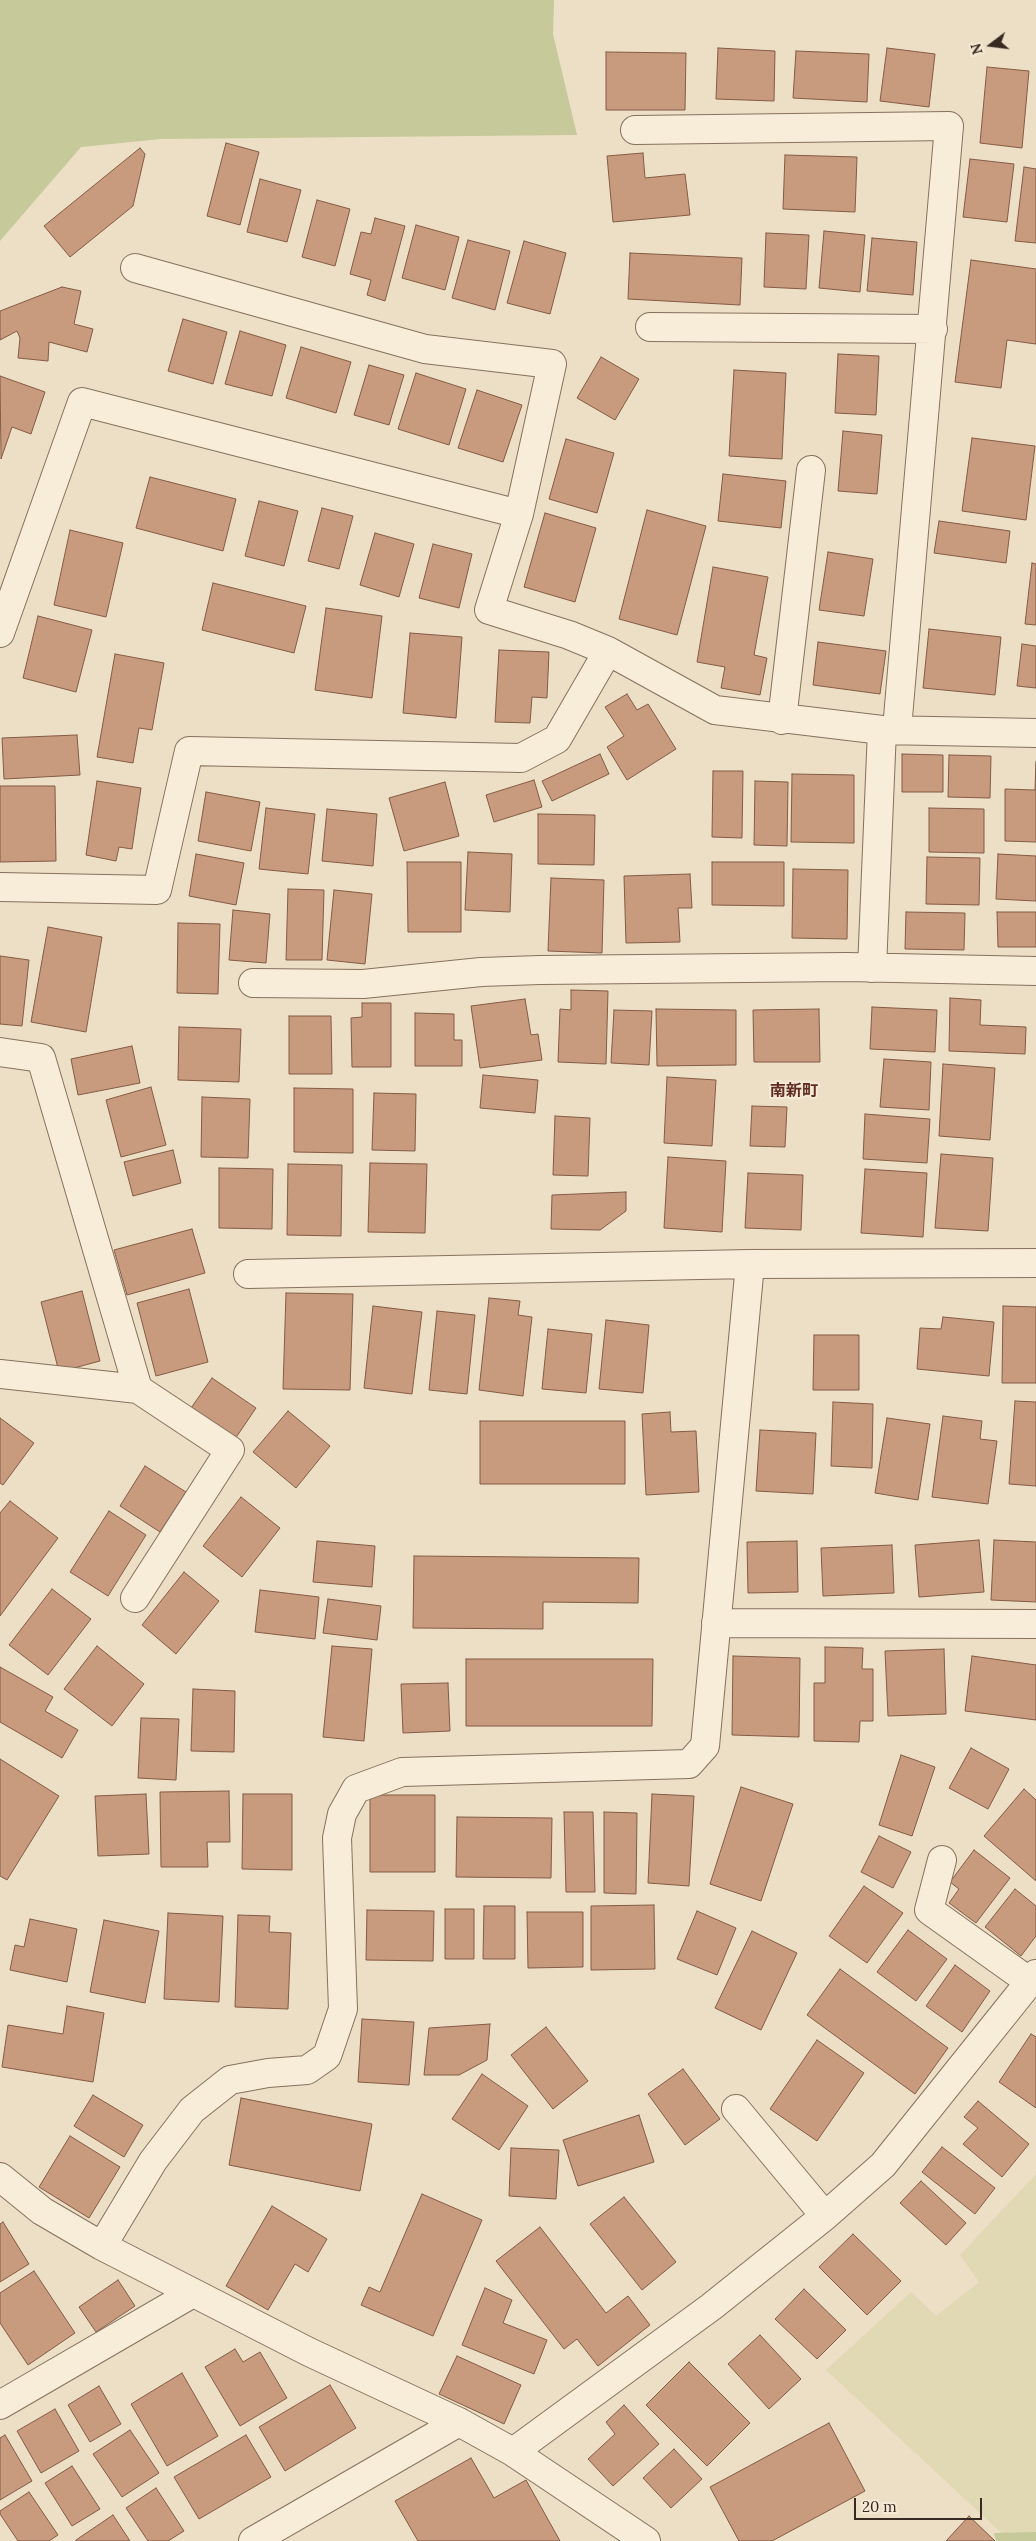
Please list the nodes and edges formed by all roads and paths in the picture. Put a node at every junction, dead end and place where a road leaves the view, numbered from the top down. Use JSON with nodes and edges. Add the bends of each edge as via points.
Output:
{"nodes":[{"id":1,"x":636,"y":130,"type":"dead end"},
{"id":2,"x":136,"y":268,"type":"dead end"},
{"id":3,"x":650,"y":327,"type":"dead end"},
{"id":4,"x":933,"y":329,"type":"junction"},
{"id":5,"x":812,"y":470,"type":"dead end"},
{"id":6,"x":519,"y":514,"type":"junction"},
{"id":7,"x":0,"y":633,"type":"edge"},
{"id":8,"x":608,"y":651,"type":"junction"},
{"id":9,"x":782,"y":720,"type":"junction"},
{"id":10,"x":890,"y":730,"type":"junction"},
{"id":11,"x":1036,"y":733,"type":"edge"},
{"id":12,"x":0,"y":888,"type":"edge"},
{"id":13,"x":872,"y":968,"type":"junction"},
{"id":14,"x":1036,"y":971,"type":"edge"},
{"id":15,"x":252,"y":984,"type":"dead end"},
{"id":16,"x":0,"y":1052,"type":"edge"},
{"id":17,"x":1036,"y":1263,"type":"edge"},
{"id":18,"x":750,"y":1264,"type":"junction"},
{"id":19,"x":248,"y":1274,"type":"dead end"},
{"id":20,"x":0,"y":1374,"type":"edge"},
{"id":21,"x":138,"y":1389,"type":"junction"},
{"id":22,"x":135,"y":1598,"type":"dead end"},
{"id":23,"x":716,"y":1623,"type":"junction"},
{"id":24,"x":1036,"y":1624,"type":"edge"},
{"id":25,"x":942,"y":1860,"type":"dead end"},
{"id":26,"x":1033,"y":1978,"type":"edge"},
{"id":27,"x":736,"y":2109,"type":"dead end"},
{"id":28,"x":0,"y":2177,"type":"edge"},
{"id":29,"x":825,"y":2216,"type":"junction"},
{"id":30,"x":102,"y":2246,"type":"junction"},
{"id":31,"x":193,"y":2293,"type":"junction"},
{"id":32,"x":0,"y":2405,"type":"edge"},
{"id":33,"x":459,"y":2422,"type":"junction"},
{"id":34,"x":514,"y":2452,"type":"junction"},
{"id":35,"x":253,"y":2541,"type":"edge"},
{"id":36,"x":646,"y":2541,"type":"edge"}],
"edges":[{"from":1,"to":4,"type":"street","via":[[949,126]]},
{"from":2,"to":6,"type":"street","via":[[425,349],[552,364]]},
{"from":3,"to":4,"type":"street"},
{"from":4,"to":10,"type":"street"},
{"from":5,"to":9,"type":"street"},
{"from":6,"to":7,"type":"street","via":[[82,402]]},
{"from":6,"to":8,"type":"street","via":[[489,610]]},
{"from":8,"to":9,"type":"street","via":[[716,710]]},
{"from":8,"to":12,"type":"street","via":[[557,739],[521,758],[189,752],[157,890]]},
{"from":9,"to":10,"type":"street"},
{"from":10,"to":11,"type":"street"},
{"from":10,"to":13,"type":"street"},
{"from":13,"to":14,"type":"street"},
{"from":13,"to":15,"type":"street","via":[[481,972],[362,984]]},
{"from":16,"to":21,"type":"street","via":[[41,1058]]},
{"from":17,"to":18,"type":"street"},
{"from":18,"to":19,"type":"street"},
{"from":18,"to":23,"type":"street"},
{"from":20,"to":21,"type":"street"},
{"from":21,"to":22,"type":"street","via":[[230,1450]]},
{"from":23,"to":24,"type":"street"},
{"from":23,"to":30,"type":"street","via":[[705,1746],[690,1764],[402,1772],[356,1789],[342,1814],[337,1838],[343,2009],[328,2056],[307,2070],[230,2080],[192,2110],[153,2161]]},
{"from":25,"to":26,"type":"street","via":[[929,1910]]},
{"from":26,"to":29,"type":"street","via":[[883,2165]]},
{"from":27,"to":29,"type":"street"},
{"from":28,"to":30,"type":"street","via":[[42,2211]]},
{"from":29,"to":34,"type":"street","via":[[711,2307]]},
{"from":30,"to":31,"type":"street"},
{"from":31,"to":32,"type":"street"},
{"from":31,"to":33,"type":"street"},
{"from":33,"to":34,"type":"street"},
{"from":33,"to":35,"type":"street"},
{"from":34,"to":36,"type":"street"}]}
